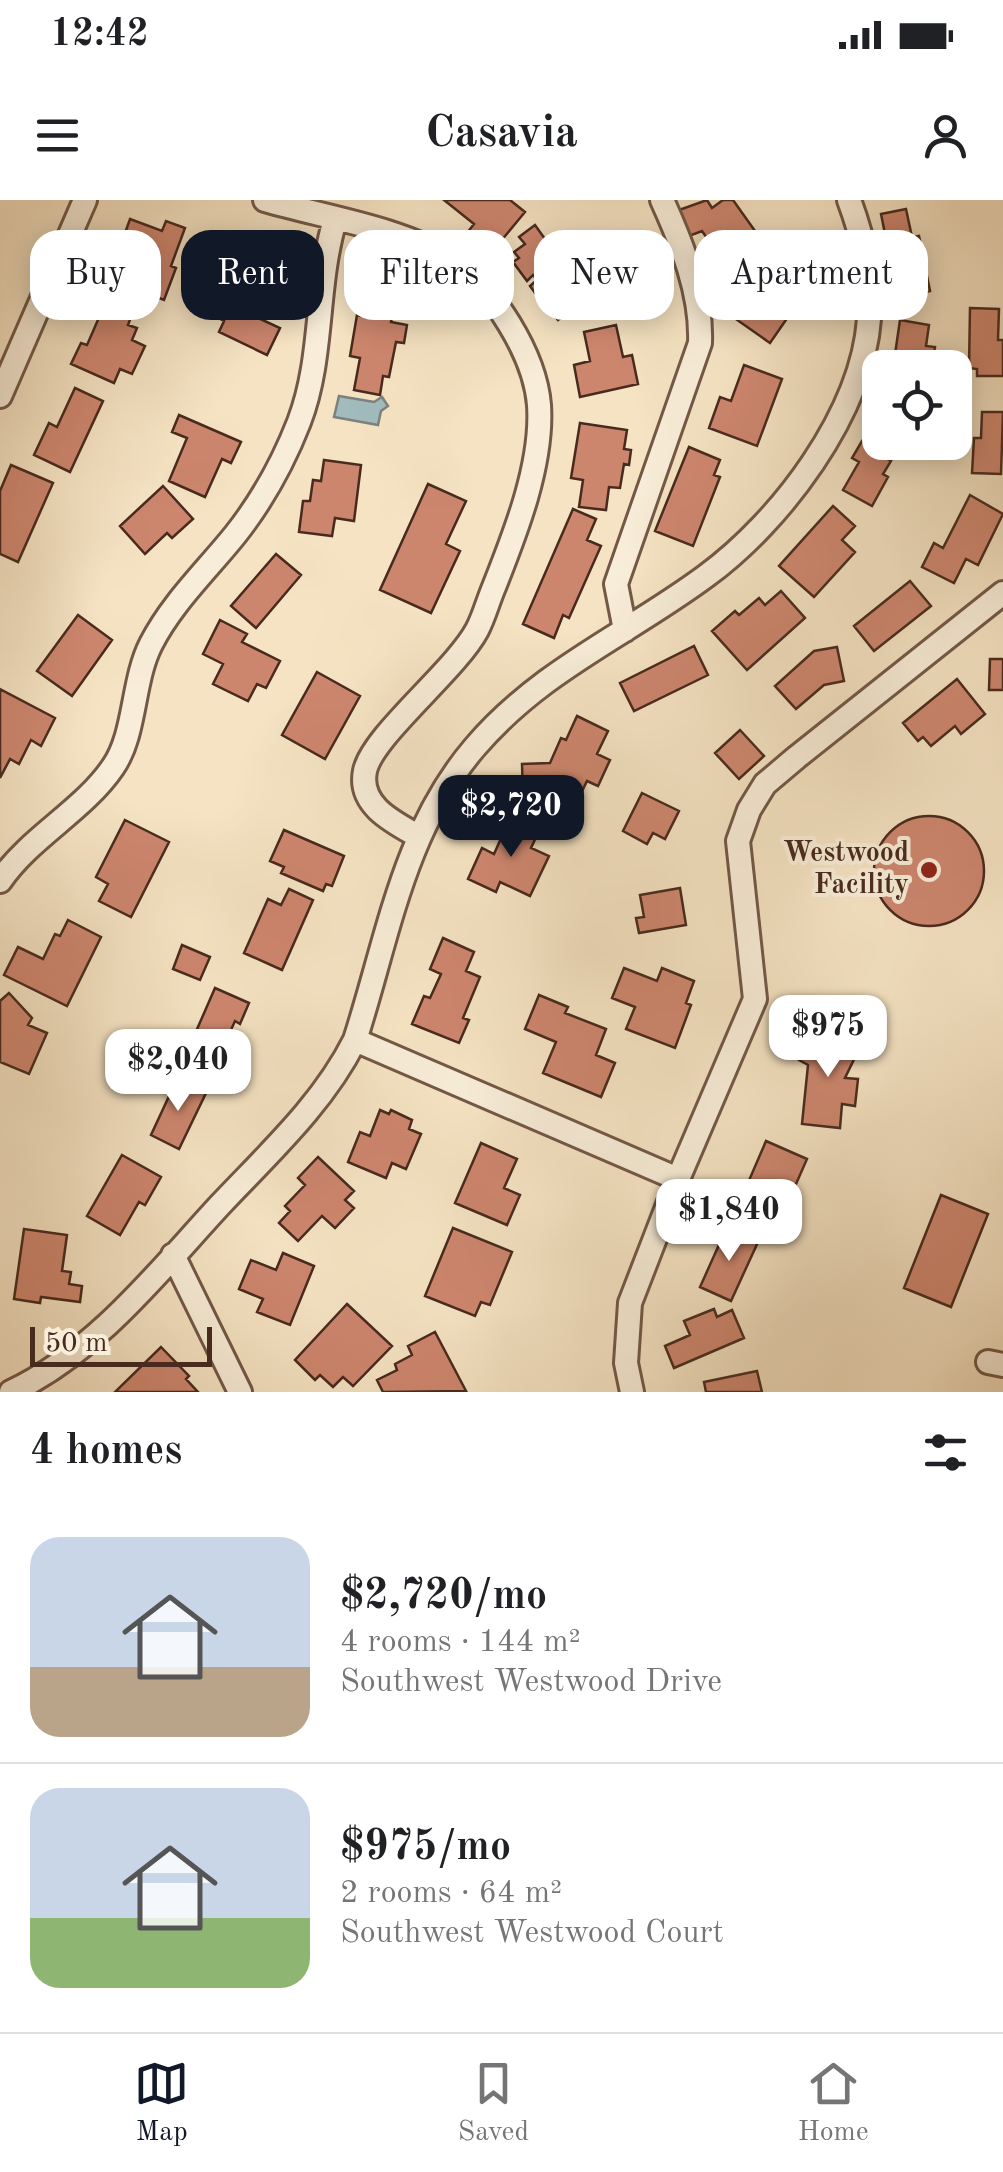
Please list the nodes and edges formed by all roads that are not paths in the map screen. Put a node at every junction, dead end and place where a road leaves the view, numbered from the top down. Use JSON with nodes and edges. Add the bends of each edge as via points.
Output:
{"nodes":[{"id":1,"x":84,"y":200,"type":"edge"},
{"id":2,"x":265,"y":200,"type":"edge"},
{"id":3,"x":662,"y":200,"type":"edge"},
{"id":4,"x":848,"y":200,"type":"edge"},
{"id":5,"x":335,"y":220,"type":"junction"},
{"id":6,"x":0,"y":394,"type":"edge"},
{"id":7,"x":1003,"y":593,"type":"edge"},
{"id":8,"x":625,"y":630,"type":"junction"},
{"id":9,"x":418,"y":836,"type":"junction"},
{"id":10,"x":0,"y":881,"type":"edge"},
{"id":11,"x":356,"y":1040,"type":"junction"},
{"id":12,"x":678,"y":1179,"type":"junction"},
{"id":13,"x":173,"y":1255,"type":"junction"},
{"id":14,"x":11,"y":1392,"type":"edge"},
{"id":15,"x":240,"y":1392,"type":"edge"},
{"id":16,"x":632,"y":1392,"type":"edge"}],
"edges":[{"from":1,"to":6,"type":"street"},
{"from":2,"to":5,"type":"street"},
{"from":3,"to":8,"type":"street","via":[[682,244],[700,343],[616,584]]},
{"from":4,"to":8,"type":"street","via":[[863,247],[869,321],[840,412],[811,464],[760,528],[706,576]]},
{"from":5,"to":9,"type":"street","via":[[413,241],[475,277],[516,340],[539,402],[535,459],[514,540],[477,630],[381,742],[365,771],[375,808]]},
{"from":5,"to":10,"type":"street","via":[[309,394],[276,474],[149,647],[116,762]]},
{"from":7,"to":12,"type":"street","via":[[776,775],[748,810],[738,840],[755,1000]]},
{"from":8,"to":9,"type":"street","via":[[504,714],[452,775]]},
{"from":9,"to":11,"type":"street"},
{"from":11,"to":12,"type":"street"},
{"from":11,"to":13,"type":"street","via":[[310,1110]]},
{"from":12,"to":16,"type":"street","via":[[630,1303],[626,1363]]},
{"from":13,"to":14,"type":"street","via":[[94,1335]]},
{"from":13,"to":15,"type":"street"}]}
